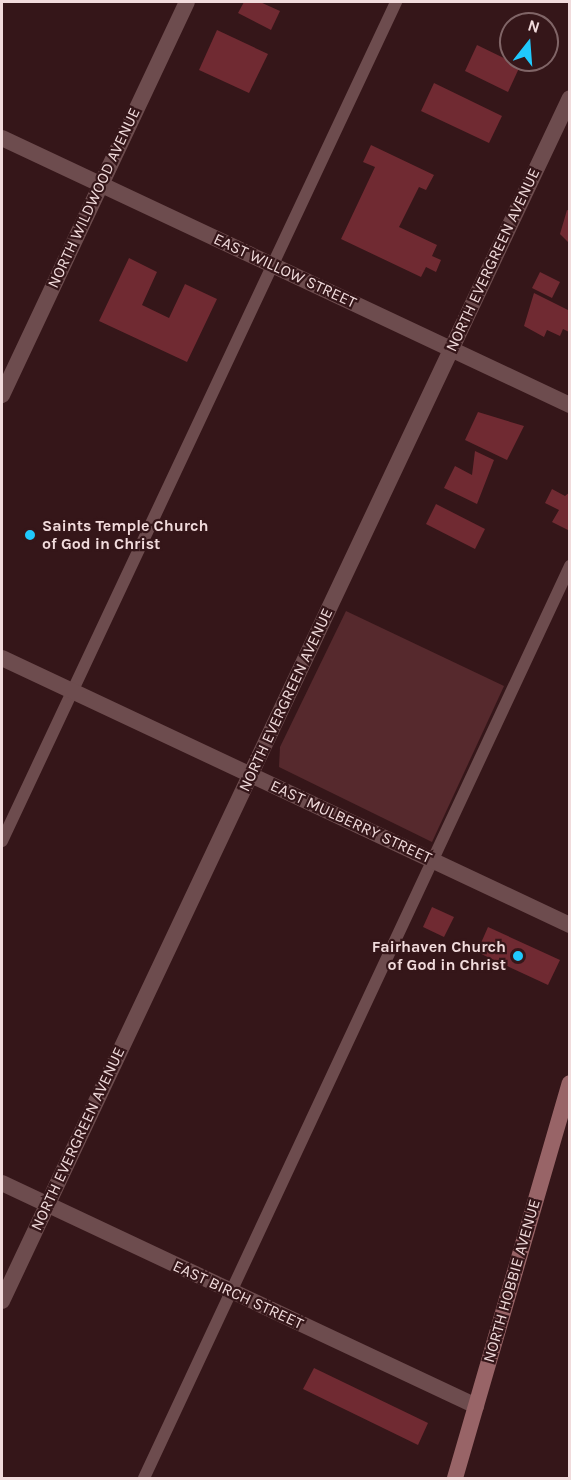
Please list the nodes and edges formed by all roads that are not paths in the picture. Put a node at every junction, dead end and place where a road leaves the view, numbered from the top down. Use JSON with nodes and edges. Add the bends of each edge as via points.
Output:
{"nodes":[{"id":1,"x":187,"y":2,"type":"edge"},
{"id":2,"x":396,"y":2,"type":"edge"},
{"id":3,"x":570,"y":98,"type":"edge"},
{"id":4,"x":2,"y":138,"type":"edge"},
{"id":5,"x":101,"y":184,"type":"junction"},
{"id":6,"x":272,"y":265,"type":"junction"},
{"id":7,"x":451,"y":349,"type":"junction"},
{"id":8,"x":2,"y":396,"type":"edge"},
{"id":9,"x":570,"y":405,"type":"edge"},
{"id":10,"x":570,"y":566,"type":"edge"},
{"id":11,"x":2,"y":658,"type":"edge"},
{"id":12,"x":72,"y":691,"type":"junction"},
{"id":13,"x":250,"y":775,"type":"junction"},
{"id":14,"x":2,"y":841,"type":"edge"},
{"id":15,"x":432,"y":860,"type":"junction"},
{"id":16,"x":570,"y":925,"type":"edge"},
{"id":17,"x":570,"y":1083,"type":"edge"},
{"id":18,"x":566,"y":1107,"type":"edge"},
{"id":19,"x":2,"y":1184,"type":"edge"},
{"id":20,"x":47,"y":1205,"type":"junction"},
{"id":21,"x":231,"y":1292,"type":"junction"},
{"id":22,"x":2,"y":1301,"type":"edge"},
{"id":23,"x":476,"y":1406,"type":"junction"},
{"id":24,"x":144,"y":1479,"type":"edge"},
{"id":25,"x":454,"y":1479,"type":"edge"}],
"edges":[{"from":1,"to":5,"type":"street","name":"NORTH WILDWOOD AVENUE"},
{"from":2,"to":6,"type":"lane"},
{"from":3,"to":7,"type":"street","name":"NORTH EVERGREEN AVENUE"},
{"from":4,"to":5,"type":"street","name":"EAST WILLOW STREET"},
{"from":5,"to":6,"type":"street","name":"EAST WILLOW STREET"},
{"from":5,"to":8,"type":"street","name":"NORTH WILDWOOD AVENUE"},
{"from":6,"to":7,"type":"street","name":"EAST WILLOW STREET"},
{"from":6,"to":12,"type":"lane"},
{"from":7,"to":9,"type":"street","name":"EAST WILLOW STREET"},
{"from":7,"to":13,"type":"street","name":"NORTH EVERGREEN AVENUE"},
{"from":10,"to":15,"type":"lane"},
{"from":11,"to":12,"type":"street","name":"EAST MULBERRY STREET"},
{"from":12,"to":13,"type":"street","name":"EAST MULBERRY STREET"},
{"from":12,"to":14,"type":"lane"},
{"from":13,"to":15,"type":"street","name":"EAST MULBERRY STREET"},
{"from":13,"to":20,"type":"street","name":"NORTH EVERGREEN AVENUE"},
{"from":15,"to":16,"type":"street","name":"EAST MULBERRY STREET"},
{"from":15,"to":21,"type":"lane"},
{"from":17,"to":18,"type":"main road","name":"NORTH HOBBIE AVENUE"},
{"from":18,"to":23,"type":"main road","name":"NORTH HOBBIE AVENUE"},
{"from":19,"to":20,"type":"street","name":"EAST BIRCH STREET"},
{"from":20,"to":21,"type":"street","name":"EAST BIRCH STREET"},
{"from":20,"to":22,"type":"street","name":"NORTH EVERGREEN AVENUE"},
{"from":21,"to":23,"type":"street","name":"EAST BIRCH STREET"},
{"from":21,"to":24,"type":"lane"},
{"from":23,"to":25,"type":"main road","name":"NORTH HOBBIE AVENUE"}]}
